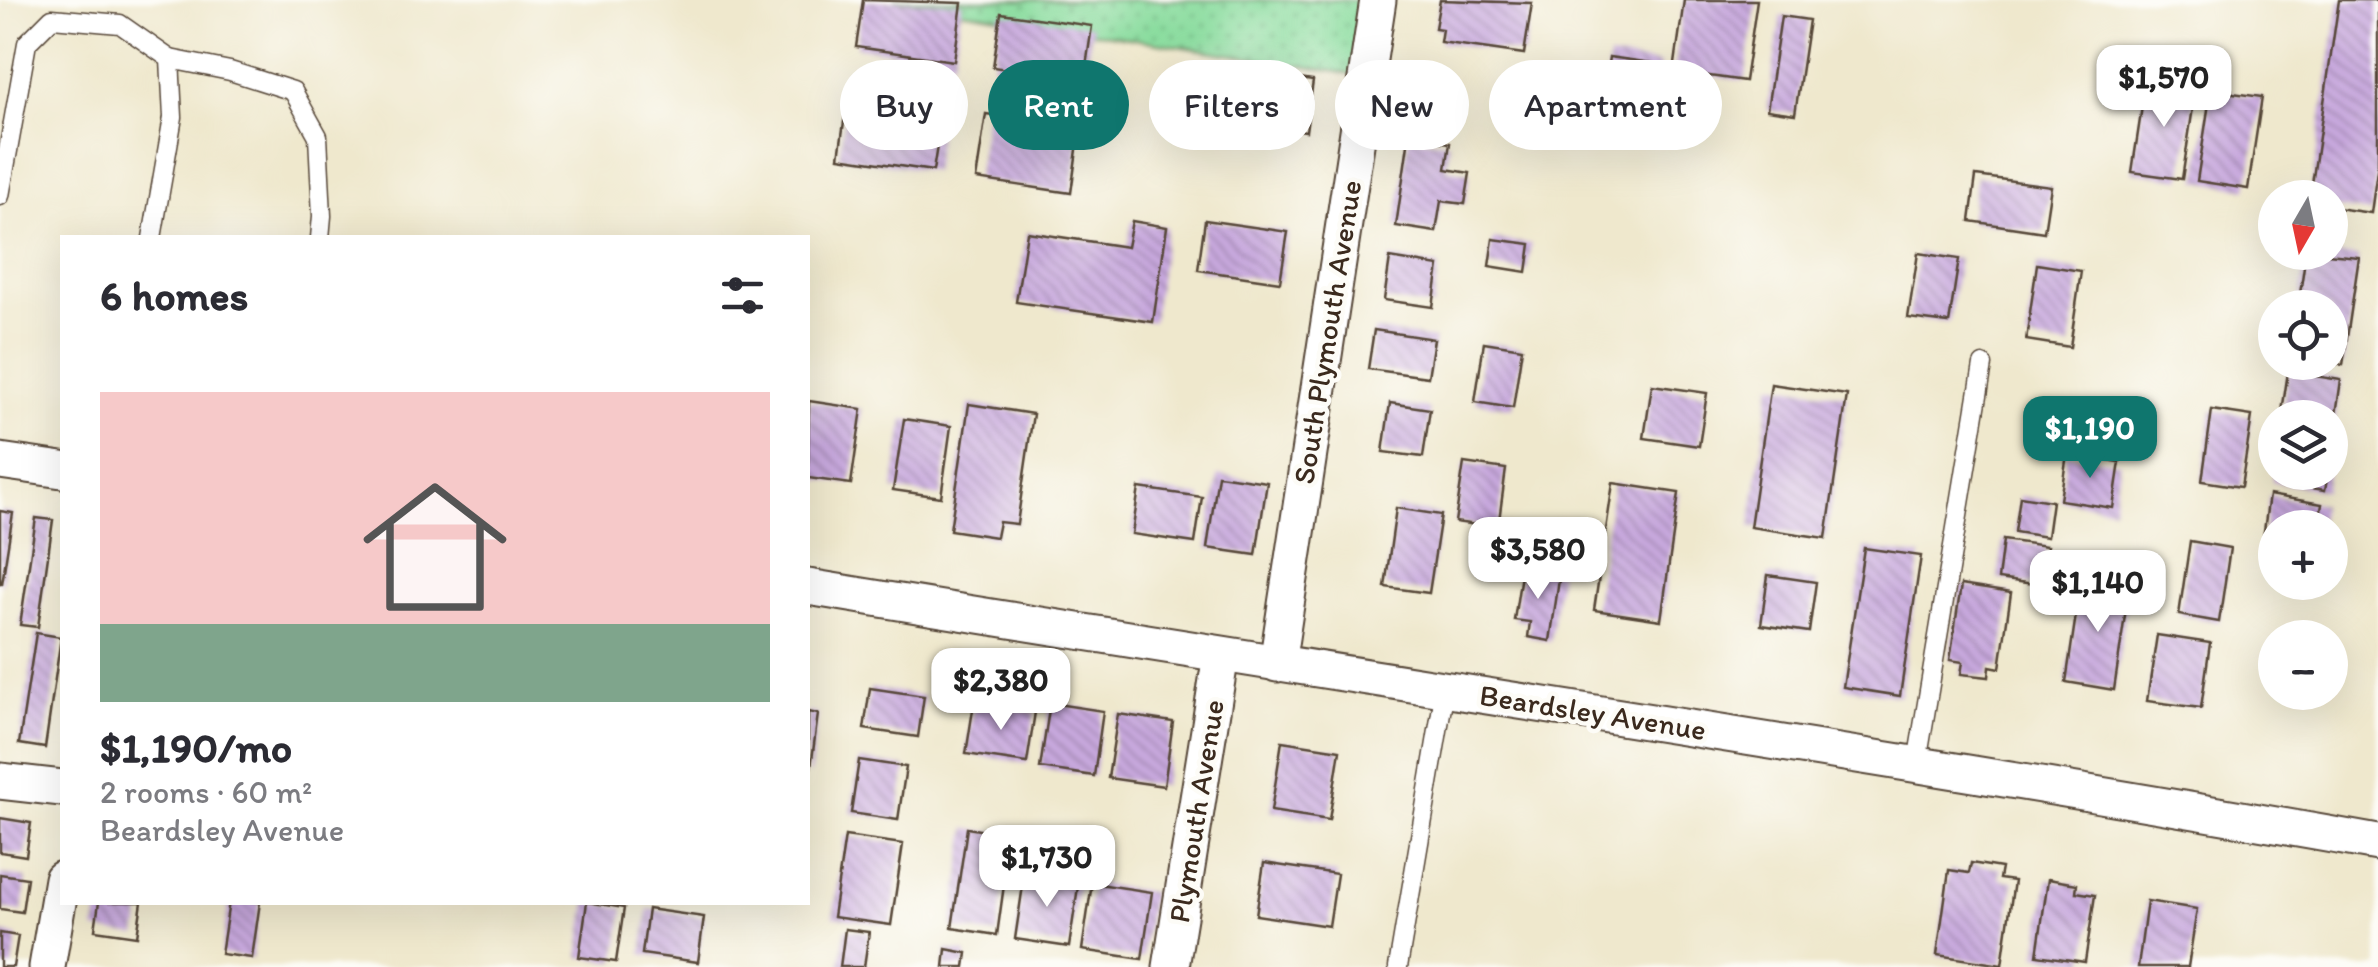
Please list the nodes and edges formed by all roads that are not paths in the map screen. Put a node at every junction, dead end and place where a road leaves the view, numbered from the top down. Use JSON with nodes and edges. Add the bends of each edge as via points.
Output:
{"nodes":[{"id":1,"x":1378,"y":0,"type":"edge"},
{"id":2,"x":170,"y":59,"type":"junction"},
{"id":3,"x":0,"y":196,"type":"edge"},
{"id":4,"x":153,"y":235,"type":"edge"},
{"id":5,"x":320,"y":235,"type":"edge"},
{"id":6,"x":1983,"y":364,"type":"dead end"},
{"id":7,"x":0,"y":461,"type":"edge"},
{"id":8,"x":60,"y":470,"type":"edge"},
{"id":9,"x":810,"y":587,"type":"edge"},
{"id":10,"x":1221,"y":655,"type":"junction"},
{"id":11,"x":1277,"y":664,"type":"junction"},
{"id":12,"x":1444,"y":689,"type":"junction"},
{"id":13,"x":1917,"y":763,"type":"junction"},
{"id":14,"x":0,"y":781,"type":"edge"},
{"id":15,"x":60,"y":788,"type":"edge"},
{"id":16,"x":2378,"y":843,"type":"edge"},
{"id":17,"x":60,"y":890,"type":"edge"},
{"id":18,"x":47,"y":967,"type":"edge"},
{"id":19,"x":1172,"y":967,"type":"edge"},
{"id":20,"x":1398,"y":967,"type":"edge"}],
"edges":[{"from":1,"to":11,"type":"street","name":"South Plymouth Avenue"},
{"from":2,"to":3,"type":"lane","via":[[120,24],[52,18],[27,43]]},
{"from":2,"to":4,"type":"lane","via":[[173,117]]},
{"from":2,"to":5,"type":"lane","via":[[293,91],[318,136]]},
{"from":6,"to":13,"type":"lane"},
{"from":7,"to":8,"type":"street"},
{"from":9,"to":10,"type":"street","name":"Beardsley Avenue"},
{"from":10,"to":11,"type":"street","name":"Beardsley Avenue"},
{"from":10,"to":19,"type":"street","name":"Plymouth Avenue"},
{"from":11,"to":12,"type":"street","name":"Beardsley Avenue"},
{"from":12,"to":13,"type":"street","name":"Beardsley Avenue"},
{"from":12,"to":20,"type":"lane"},
{"from":13,"to":16,"type":"street","name":"Beardsley Avenue"},
{"from":14,"to":15,"type":"street"},
{"from":17,"to":18,"type":"street"}]}
